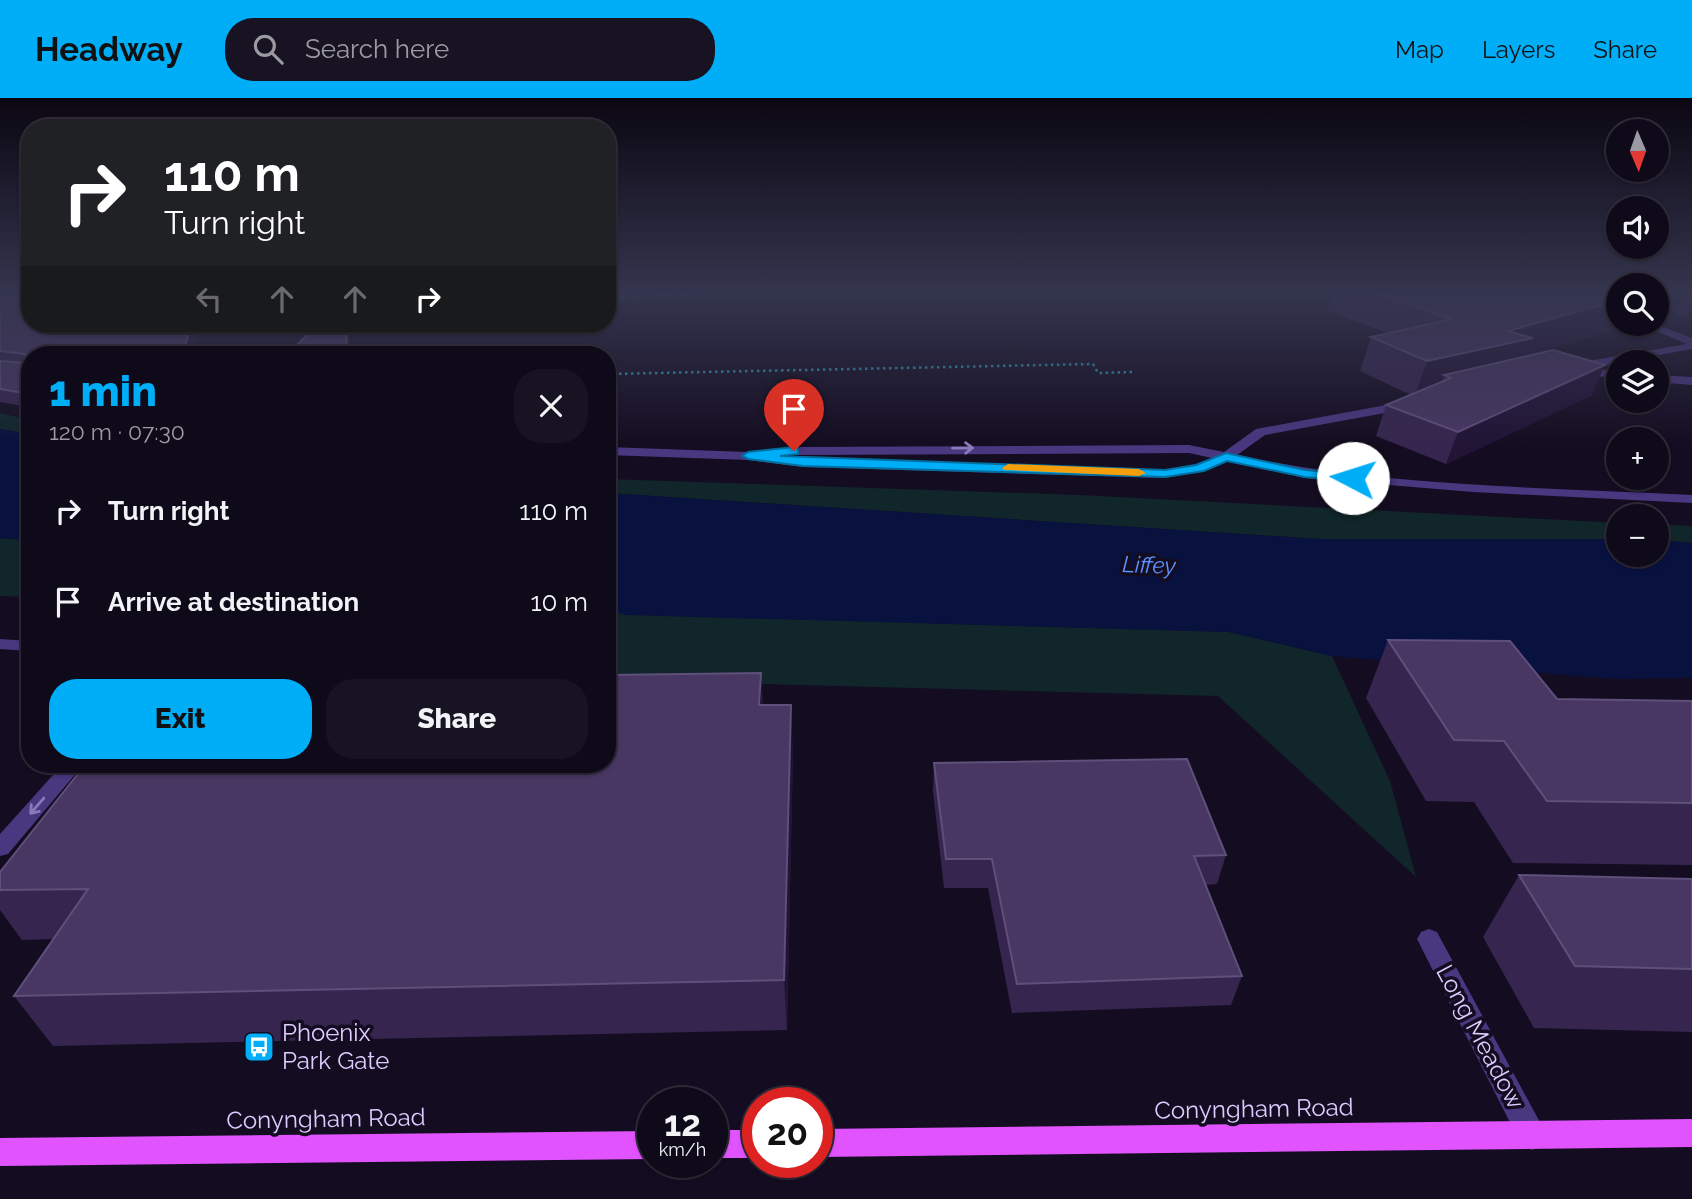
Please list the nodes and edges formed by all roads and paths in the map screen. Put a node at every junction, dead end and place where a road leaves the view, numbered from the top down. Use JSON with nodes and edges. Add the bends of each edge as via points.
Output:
{"nodes":[{"id":1,"x":1692,"y":344,"type":"edge"},
{"id":2,"x":1660,"y":350,"type":"edge"},
{"id":3,"x":1606,"y":360,"type":"edge"},
{"id":4,"x":1132,"y":372,"type":"dead end"},
{"id":5,"x":616,"y":374,"type":"edge"},
{"id":6,"x":1606,"y":374,"type":"edge"},
{"id":7,"x":1669,"y":380,"type":"edge"},
{"id":8,"x":1692,"y":381,"type":"edge"},
{"id":9,"x":1420,"y":402,"type":"edge"},
{"id":10,"x":616,"y":451,"type":"edge"},
{"id":11,"x":748,"y":456,"type":"junction"},
{"id":12,"x":1226,"y":457,"type":"junction"},
{"id":13,"x":1692,"y":499,"type":"edge"},
{"id":14,"x":0,"y":644,"type":"edge"},
{"id":15,"x":21,"y":645,"type":"edge"},
{"id":16,"x":66,"y":773,"type":"edge"},
{"id":17,"x":0,"y":848,"type":"edge"},
{"id":18,"x":1429,"y":939,"type":"dead end"},
{"id":19,"x":1692,"y":1133,"type":"edge"},
{"id":20,"x":1532,"y":1136,"type":"junction"},
{"id":21,"x":833,"y":1143,"type":"edge"},
{"id":22,"x":637,"y":1145,"type":"edge"},
{"id":23,"x":0,"y":1153,"type":"edge"}],
"edges":[{"from":1,"to":2,"type":"street"},
{"from":3,"to":6,"type":"street","via":[[1565,368]]},
{"from":4,"to":5,"type":"path","via":[[1098,373],[1093,364]]},
{"from":7,"to":8,"type":"street"},
{"from":9,"to":12,"type":"street","via":[[1261,432]]},
{"from":10,"to":11,"type":"street"},
{"from":11,"to":12,"type":"street","one_way":true,"via":[[794,451],[1155,447]]},
{"from":11,"to":12,"type":"street","via":[[803,463],[1165,474]]},
{"from":12,"to":13,"type":"street","via":[[1318,475]]},
{"from":14,"to":15,"type":"street"},
{"from":16,"to":17,"type":"street","one_way":true},
{"from":18,"to":20,"type":"street","name":"Long Meadow"},
{"from":19,"to":20,"type":"main road","name":"Conyngham Road"},
{"from":20,"to":21,"type":"main road","name":"Conyngham Road"},
{"from":22,"to":23,"type":"main road","name":"Conyngham Road"}]}
